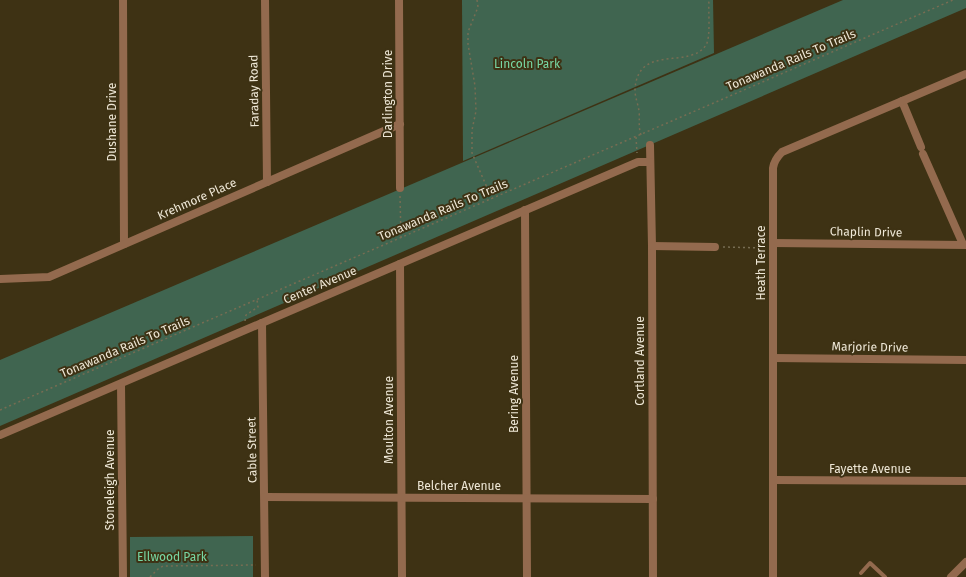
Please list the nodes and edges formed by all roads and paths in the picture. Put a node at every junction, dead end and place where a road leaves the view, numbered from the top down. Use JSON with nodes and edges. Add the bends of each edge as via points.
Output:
{"nodes":[{"id":1,"x":123,"y":0,"type":"edge"},
{"id":2,"x":265,"y":0,"type":"edge"},
{"id":3,"x":399,"y":0,"type":"edge"},
{"id":4,"x":477,"y":0,"type":"edge"},
{"id":5,"x":709,"y":0,"type":"edge"},
{"id":6,"x":953,"y":0,"type":"edge"},
{"id":7,"x":966,"y":74,"type":"edge"},
{"id":8,"x":902,"y":101,"type":"junction"},
{"id":9,"x":400,"y":124,"type":"junction"},
{"id":10,"x":640,"y":135,"type":"junction"},
{"id":11,"x":636,"y":137,"type":"junction"},
{"id":12,"x":650,"y":146,"type":"dead end"},
{"id":13,"x":638,"y":157,"type":"dead end"},
{"id":14,"x":650,"y":162,"type":"junction"},
{"id":15,"x":267,"y":182,"type":"junction"},
{"id":16,"x":400,"y":188,"type":"joint"},
{"id":17,"x":492,"y":199,"type":"junction"},
{"id":18,"x":525,"y":210,"type":"junction"},
{"id":19,"x":400,"y":238,"type":"junction"},
{"id":20,"x":963,"y":243,"type":"edge"},
{"id":21,"x":124,"y":244,"type":"junction"},
{"id":22,"x":652,"y":246,"type":"junction"},
{"id":23,"x":773,"y":246,"type":"junction"},
{"id":24,"x":715,"y":247,"type":"joint"},
{"id":25,"x":400,"y":264,"type":"junction"},
{"id":26,"x":0,"y":278,"type":"edge"},
{"id":27,"x":256,"y":300,"type":"junction"},
{"id":28,"x":262,"y":323,"type":"junction"},
{"id":29,"x":247,"y":324,"type":"dead end"},
{"id":30,"x":773,"y":358,"type":"junction"},
{"id":31,"x":966,"y":360,"type":"edge"},
{"id":32,"x":121,"y":384,"type":"junction"},
{"id":33,"x":0,"y":410,"type":"edge"},
{"id":34,"x":0,"y":435,"type":"edge"},
{"id":35,"x":773,"y":480,"type":"junction"},
{"id":36,"x":966,"y":481,"type":"edge"},
{"id":37,"x":402,"y":497,"type":"junction"},
{"id":38,"x":265,"y":498,"type":"junction"},
{"id":39,"x":527,"y":498,"type":"junction"},
{"id":40,"x":653,"y":499,"type":"junction"},
{"id":41,"x":966,"y":562,"type":"edge"},
{"id":42,"x":258,"y":565,"type":"dead end"},
{"id":43,"x":861,"y":572,"type":"dead end"},
{"id":44,"x":122,"y":577,"type":"edge"},
{"id":45,"x":150,"y":577,"type":"edge"},
{"id":46,"x":265,"y":577,"type":"edge"},
{"id":47,"x":402,"y":577,"type":"edge"},
{"id":48,"x":527,"y":577,"type":"edge"},
{"id":49,"x":653,"y":577,"type":"edge"},
{"id":50,"x":773,"y":577,"type":"edge"},
{"id":51,"x":885,"y":577,"type":"edge"},
{"id":52,"x":951,"y":577,"type":"edge"}],
"edges":[{"from":1,"to":21,"type":"street","name":"Dushane Drive"},
{"from":2,"to":15,"type":"street","name":"Faraday Road"},
{"from":3,"to":9,"type":"street","name":"Darlington Drive"},
{"from":4,"to":17,"type":"path","via":[[478,7],[468,32],[476,111],[472,130],[472,153]]},
{"from":5,"to":10,"type":"path","via":[[708,38],[705,47],[686,57],[657,60],[639,75],[636,96]]},
{"from":6,"to":10,"type":"path","name":"Tonawanda Rails To Trails"},
{"from":7,"to":8,"type":"street","name":"Heath Terrace"},
{"from":8,"to":20,"type":"street"},
{"from":8,"to":23,"type":"street","name":"Heath Terrace","via":[[782,152],[778,156],[773,168]]},
{"from":9,"to":15,"type":"street","name":"Krehmore Place"},
{"from":9,"to":16,"type":"street","name":"Darlington Drive"},
{"from":10,"to":11,"type":"path","name":"Tonawanda Rails To Trails"},
{"from":11,"to":13,"type":"path"},
{"from":11,"to":17,"type":"path","name":"Tonawanda Rails To Trails"},
{"from":12,"to":14,"type":"street","name":"Cortland Avenue"},
{"from":14,"to":18,"type":"street","name":"Center Avenue","via":[[638,162]]},
{"from":14,"to":22,"type":"street","name":"Cortland Avenue"},
{"from":15,"to":21,"type":"street","name":"Krehmore Place"},
{"from":16,"to":19,"type":"path"},
{"from":17,"to":19,"type":"path","name":"Tonawanda Rails To Trails"},
{"from":18,"to":25,"type":"street","name":"Center Avenue"},
{"from":18,"to":39,"type":"street","name":"Bering Avenue"},
{"from":19,"to":27,"type":"path","name":"Tonawanda Rails To Trails"},
{"from":20,"to":23,"type":"street","name":"Chaplin Drive"},
{"from":21,"to":26,"type":"street","name":"Krehmore Place","via":[[49,277]]},
{"from":22,"to":24,"type":"street"},
{"from":22,"to":40,"type":"street","name":"Cortland Avenue"},
{"from":23,"to":24,"type":"path"},
{"from":23,"to":30,"type":"street","name":"Heath Terrace"},
{"from":25,"to":28,"type":"street","name":"Center Avenue"},
{"from":25,"to":37,"type":"street","name":"Moulton Avenue"},
{"from":27,"to":29,"type":"path","via":[[258,308],[246,315]]},
{"from":27,"to":33,"type":"path","name":"Tonawanda Rails To Trails"},
{"from":28,"to":32,"type":"street","name":"Center Avenue"},
{"from":28,"to":38,"type":"street","name":"Cable Street"},
{"from":30,"to":31,"type":"street","name":"Marjorie Drive"},
{"from":30,"to":35,"type":"street","name":"Heath Terrace"},
{"from":32,"to":34,"type":"street","name":"Center Avenue"},
{"from":32,"to":44,"type":"street","name":"Stoneleigh Avenue"},
{"from":35,"to":36,"type":"street","name":"Fayette Avenue"},
{"from":35,"to":50,"type":"street","name":"Heath Terrace"},
{"from":37,"to":38,"type":"street","name":"Belcher Avenue"},
{"from":37,"to":39,"type":"street","name":"Belcher Avenue"},
{"from":37,"to":47,"type":"street","name":"Moulton Avenue"},
{"from":38,"to":46,"type":"street","name":"Cable Street"},
{"from":39,"to":40,"type":"street","name":"Belcher Avenue"},
{"from":39,"to":48,"type":"street","name":"Bering Avenue"},
{"from":40,"to":49,"type":"street","name":"Cortland Avenue"},
{"from":41,"to":52,"type":"street"},
{"from":42,"to":45,"type":"path","via":[[163,566]]},
{"from":43,"to":51,"type":"lane","via":[[870,563]]}]}
